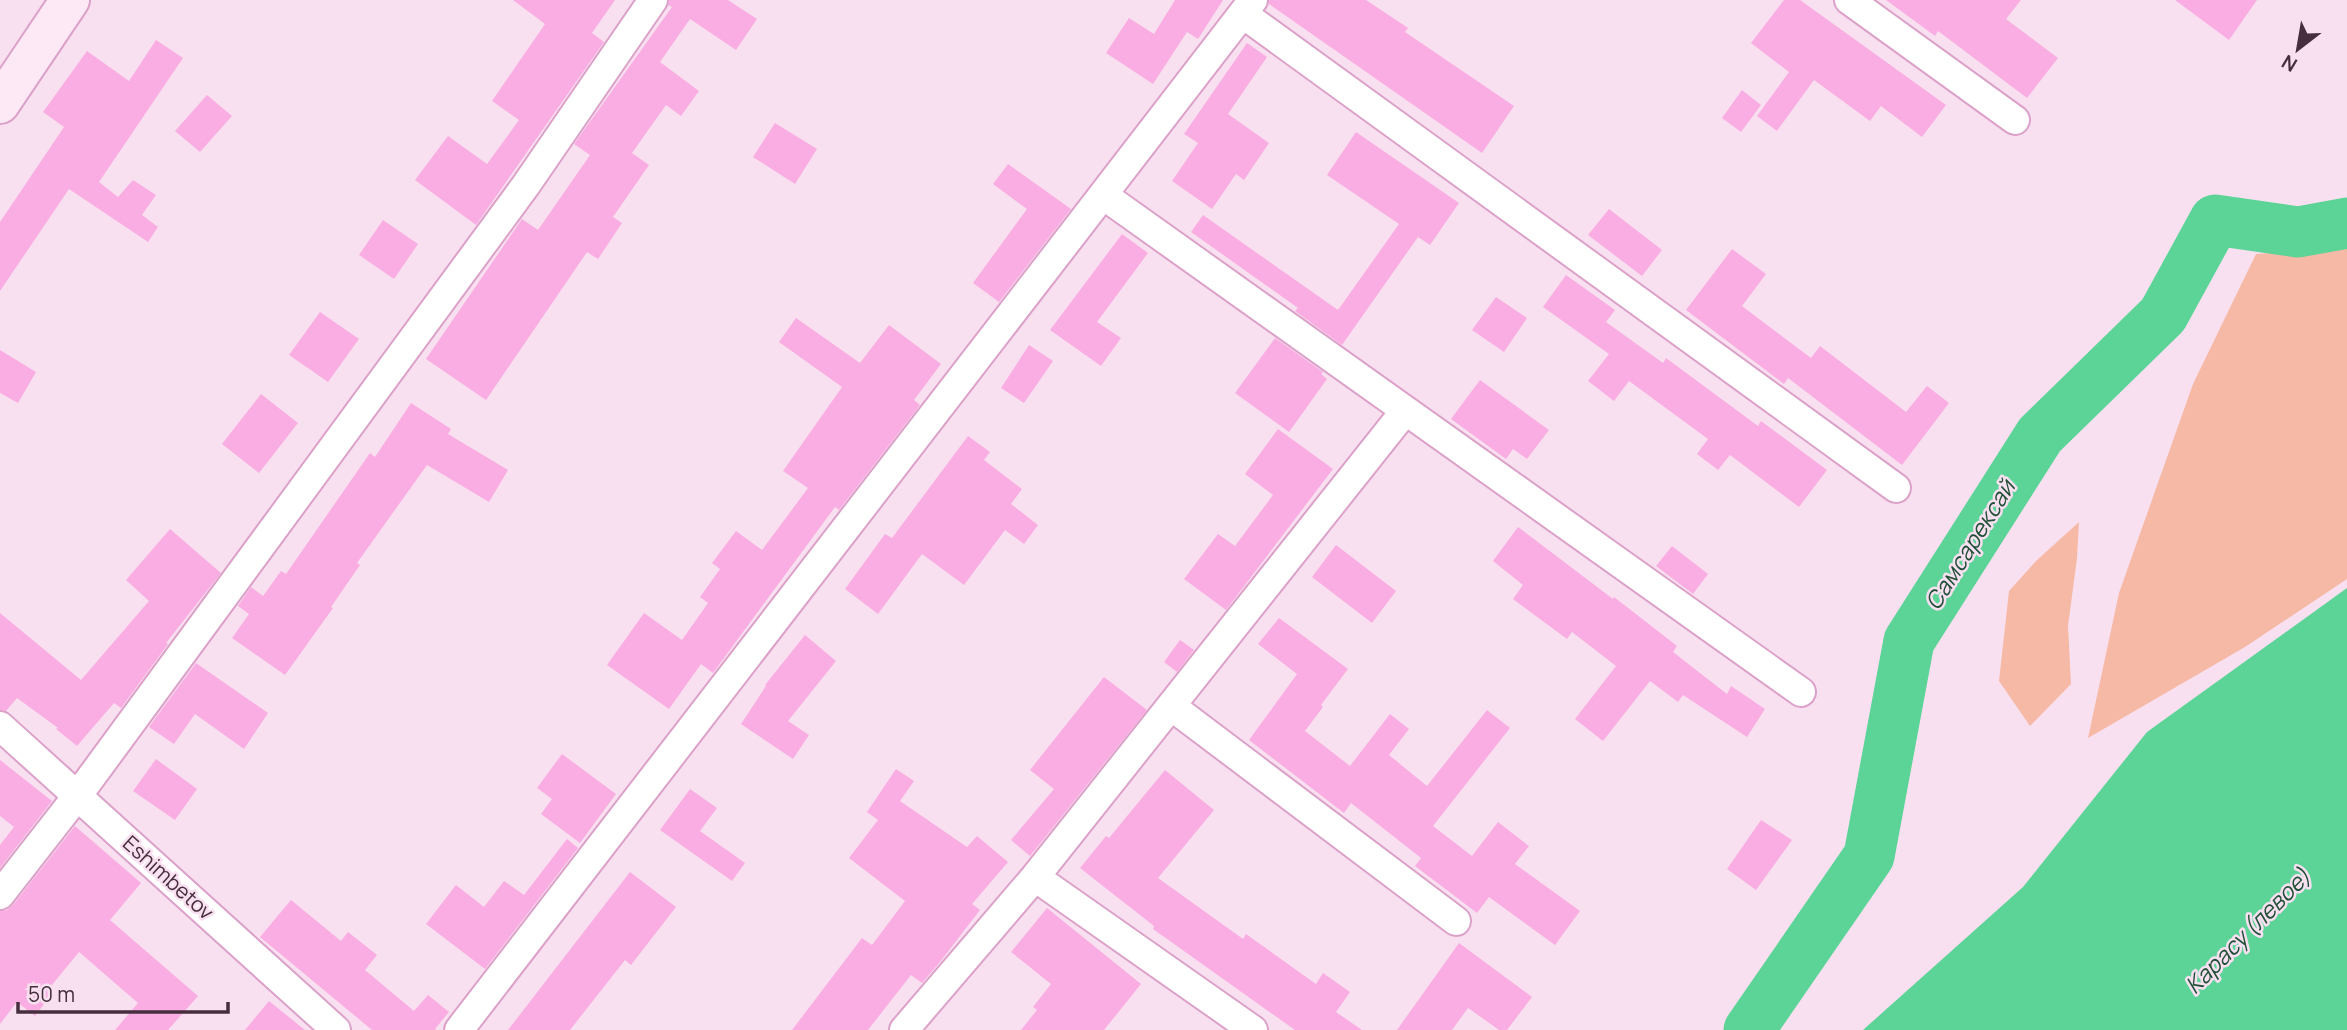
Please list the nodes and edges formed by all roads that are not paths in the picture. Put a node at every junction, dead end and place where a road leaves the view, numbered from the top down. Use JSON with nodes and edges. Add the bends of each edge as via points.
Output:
{"nodes":[{"id":1,"x":70,"y":0,"type":"edge"},
{"id":2,"x":653,"y":0,"type":"edge"},
{"id":3,"x":1849,"y":0,"type":"edge"},
{"id":4,"x":1248,"y":7,"type":"edge"},
{"id":5,"x":0,"y":104,"type":"edge"},
{"id":6,"x":2015,"y":120,"type":"dead end"},
{"id":7,"x":1103,"y":195,"type":"junction"},
{"id":8,"x":1405,"y":411,"type":"junction"},
{"id":9,"x":1896,"y":488,"type":"dead end"},
{"id":10,"x":1801,"y":692,"type":"dead end"},
{"id":11,"x":1171,"y":706,"type":"junction"},
{"id":12,"x":0,"y":726,"type":"edge"},
{"id":13,"x":78,"y":795,"type":"junction"},
{"id":14,"x":1035,"y":877,"type":"junction"},
{"id":15,"x":0,"y":895,"type":"edge"},
{"id":16,"x":1456,"y":921,"type":"dead end"},
{"id":17,"x":910,"y":1028,"type":"edge"},
{"id":18,"x":336,"y":1030,"type":"edge"},
{"id":19,"x":459,"y":1030,"type":"edge"},
{"id":20,"x":1253,"y":1030,"type":"edge"}],
"edges":[{"from":1,"to":5,"type":"main road"},
{"from":2,"to":13,"type":"street","via":[[526,185]]},
{"from":3,"to":6,"type":"street"},
{"from":4,"to":7,"type":"street"},
{"from":4,"to":9,"type":"street"},
{"from":7,"to":8,"type":"street"},
{"from":7,"to":19,"type":"street"},
{"from":8,"to":10,"type":"street"},
{"from":8,"to":11,"type":"street"},
{"from":11,"to":14,"type":"street"},
{"from":11,"to":16,"type":"street"},
{"from":12,"to":13,"type":"street","name":"Eshimbetov"},
{"from":13,"to":15,"type":"street"},
{"from":13,"to":18,"type":"street","name":"Eshimbetov"},
{"from":14,"to":17,"type":"street"},
{"from":14,"to":20,"type":"street"}]}
